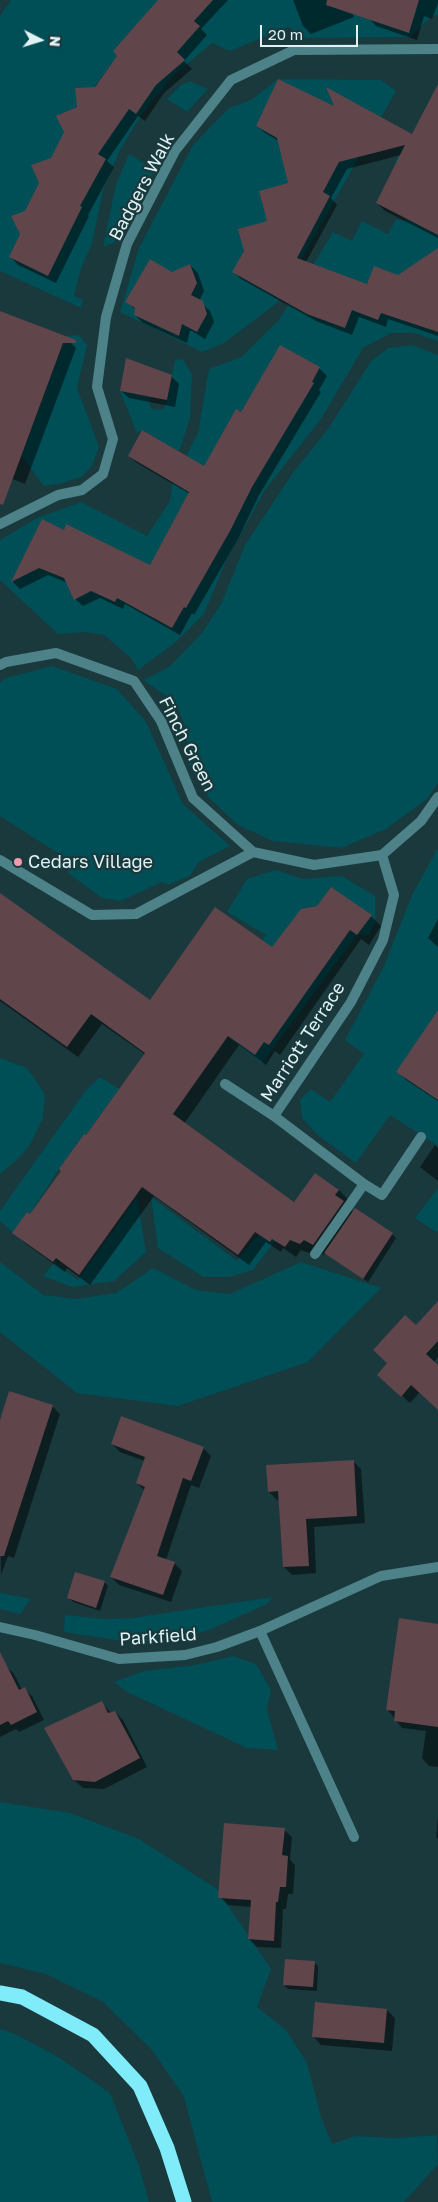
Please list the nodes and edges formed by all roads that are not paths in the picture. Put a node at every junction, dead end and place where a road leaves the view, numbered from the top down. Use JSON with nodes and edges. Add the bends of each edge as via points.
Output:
{"nodes":[{"id":1,"x":438,"y":49,"type":"edge"},
{"id":2,"x":0,"y":524,"type":"edge"},
{"id":3,"x":0,"y":665,"type":"edge"},
{"id":4,"x":438,"y":797,"type":"edge"},
{"id":5,"x":253,"y":852,"type":"junction"},
{"id":6,"x":382,"y":855,"type":"junction"},
{"id":7,"x":0,"y":860,"type":"edge"},
{"id":8,"x":225,"y":1084,"type":"dead end"},
{"id":9,"x":274,"y":1116,"type":"junction"},
{"id":10,"x":421,"y":1137,"type":"dead end"},
{"id":11,"x":364,"y":1184,"type":"junction"},
{"id":12,"x":315,"y":1254,"type":"dead end"},
{"id":13,"x":438,"y":1567,"type":"edge"},
{"id":14,"x":0,"y":1627,"type":"edge"},
{"id":15,"x":260,"y":1631,"type":"junction"},
{"id":16,"x":354,"y":1837,"type":"dead end"},
{"id":17,"x":0,"y":1993,"type":"edge"},
{"id":18,"x":184,"y":2202,"type":"edge"}],
"edges":[{"from":1,"to":2,"type":"street","name":"Badgers Walk","via":[[294,50],[231,80],[175,152],[127,244],[106,317],[97,387],[113,438],[103,474],[82,490],[58,495]]},
{"from":3,"to":5,"type":"street","name":"Finch Green","via":[[56,653],[134,681],[161,722],[193,798]]},
{"from":4,"to":6,"type":"street","via":[[421,821]]},
{"from":5,"to":6,"type":"street","name":"Finch Green","via":[[314,865]]},
{"from":5,"to":7,"type":"street","via":[[136,914],[92,915]]},
{"from":6,"to":9,"type":"street","name":"Marriott Terrace","via":[[394,895],[383,940],[352,1002]]},
{"from":8,"to":9,"type":"street"},
{"from":9,"to":11,"type":"street","name":"Marriott Terrace"},
{"from":10,"to":11,"type":"street","name":"Marriott Terrace","via":[[382,1195]]},
{"from":11,"to":12,"type":"street"},
{"from":13,"to":15,"type":"street","name":"Parkfield","via":[[381,1576]]},
{"from":14,"to":15,"type":"street","name":"Parkfield","via":[[119,1659],[185,1655]]},
{"from":15,"to":16,"type":"street"},
{"from":17,"to":18,"type":"highway","via":[[22,1997],[93,2035],[140,2086],[167,2148]]}]}
